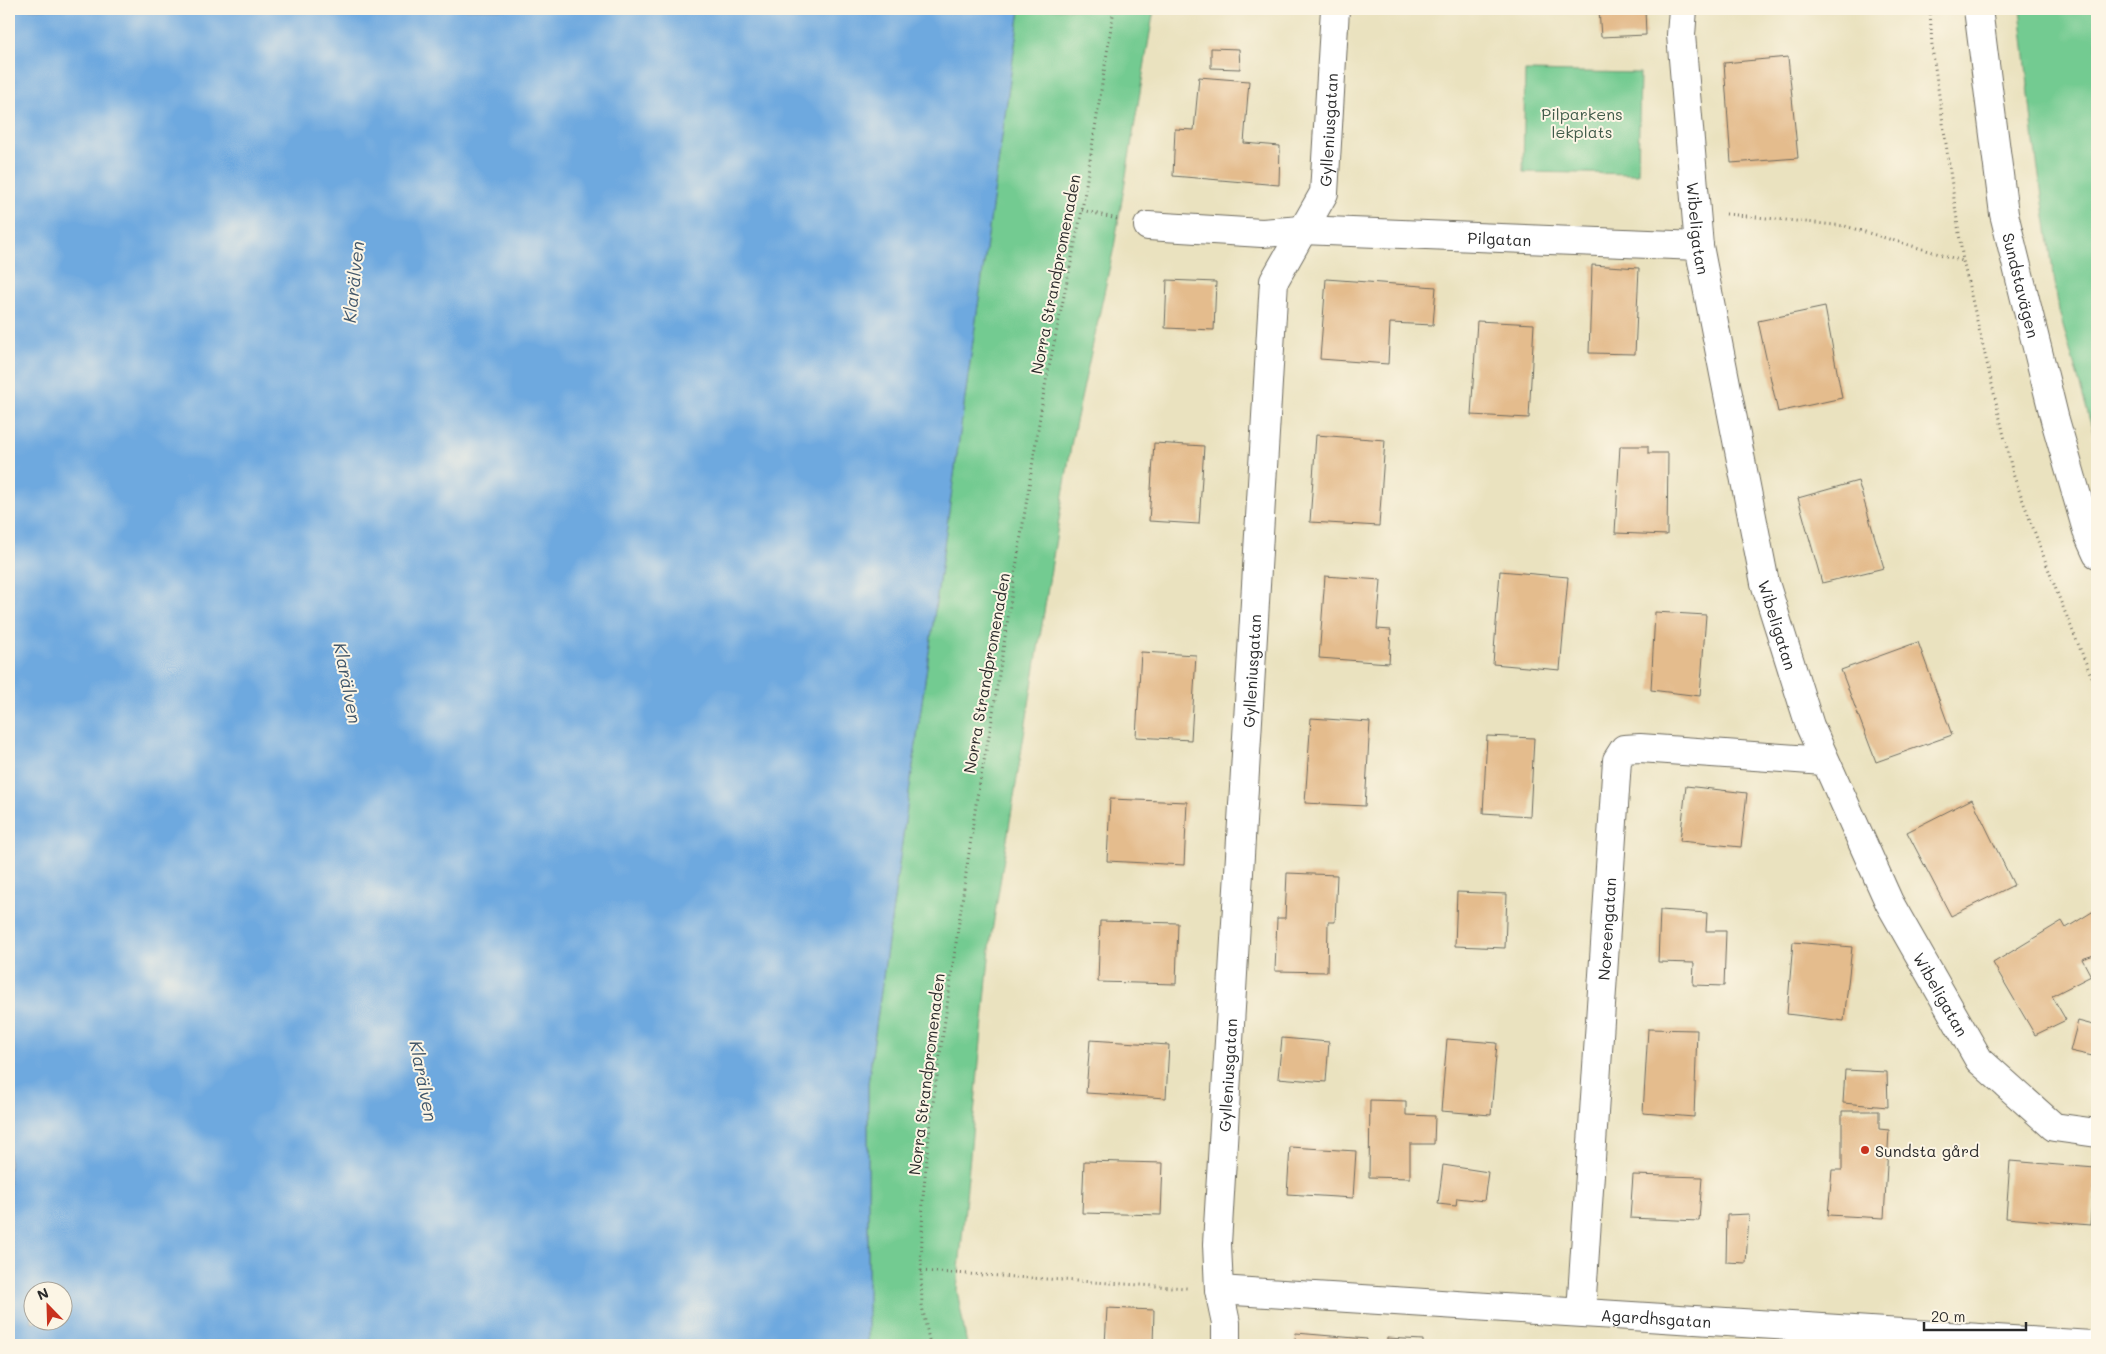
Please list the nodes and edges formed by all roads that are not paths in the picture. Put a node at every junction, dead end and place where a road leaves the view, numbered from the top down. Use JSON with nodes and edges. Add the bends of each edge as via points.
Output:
{"nodes":[{"id":1,"x":1336,"y":9,"type":"edge"},
{"id":2,"x":1683,"y":9,"type":"edge"},
{"id":3,"x":1978,"y":9,"type":"edge"},
{"id":4,"x":1148,"y":226,"type":"road end"},
{"id":5,"x":1302,"y":230,"type":"junction"},
{"id":6,"x":1699,"y":246,"type":"junction"},
{"id":7,"x":2097,"y":554,"type":"edge"},
{"id":8,"x":1824,"y":760,"type":"junction"},
{"id":9,"x":2097,"y":1134,"type":"edge"},
{"id":10,"x":1219,"y":1290,"type":"junction"},
{"id":11,"x":1581,"y":1312,"type":"junction"},
{"id":12,"x":1226,"y":1345,"type":"edge"},
{"id":13,"x":2091,"y":1345,"type":"edge"}],
"edges":[{"from":1,"to":5,"type":"street","name":"Gylleniusgatan","via":[[1324,193]]},
{"from":2,"to":6,"type":"street","name":"Wibeligatan","via":[[1681,35]]},
{"from":3,"to":7,"type":"street","name":"Sundstavägen","via":[[2004,214],[2055,420],[2088,534]]},
{"from":4,"to":5,"type":"street","name":"Pilgatan","via":[[1262,233]]},
{"from":5,"to":6,"type":"street","name":"Pilgatan"},
{"from":5,"to":10,"type":"street","name":"Gylleniusgatan","via":[[1274,281],[1218,1234]]},
{"from":6,"to":8,"type":"street","name":"Wibeligatan","via":[[1766,583],[1810,726]]},
{"from":8,"to":9,"type":"street","name":"Wibeligatan","via":[[1889,902],[1979,1060],[2054,1127]]},
{"from":8,"to":11,"type":"street","name":"Noreengatan","via":[[1640,748],[1624,749],[1617,760]]},
{"from":10,"to":11,"type":"street","name":"Agardhsgatan"},
{"from":10,"to":12,"type":"street","name":"Gylleniusgatan","via":[[1226,1323]]},
{"from":11,"to":13,"type":"street","name":"Agardhsgatan"}]}
